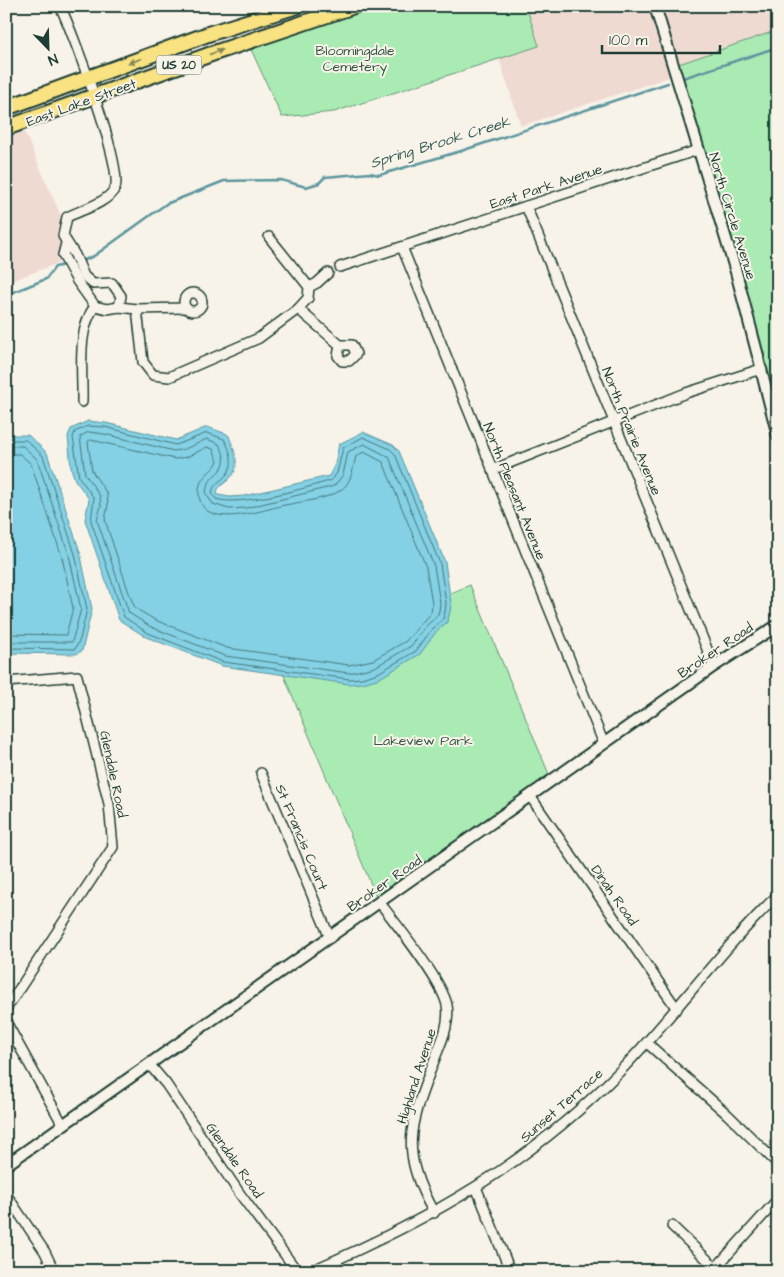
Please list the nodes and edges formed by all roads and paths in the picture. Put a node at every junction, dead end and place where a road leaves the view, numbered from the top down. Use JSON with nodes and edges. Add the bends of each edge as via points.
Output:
{"nodes":[{"id":1,"x":60,"y":6,"type":"edge"},
{"id":2,"x":297,"y":6,"type":"edge"},
{"id":3,"x":354,"y":6,"type":"edge"},
{"id":4,"x":655,"y":6,"type":"edge"},
{"id":5,"x":88,"y":79,"type":"junction"},
{"id":6,"x":94,"y":97,"type":"junction"},
{"id":7,"x":6,"y":108,"type":"edge"},
{"id":8,"x":6,"y":128,"type":"edge"},
{"id":9,"x":698,"y":150,"type":"junction"},
{"id":10,"x":526,"y":206,"type":"junction"},
{"id":11,"x":270,"y":237,"type":"dead end"},
{"id":12,"x":66,"y":243,"type":"junction"},
{"id":13,"x":402,"y":247,"type":"junction"},
{"id":14,"x":340,"y":267,"type":"dead end"},
{"id":15,"x":328,"y":273,"type":"dead end"},
{"id":16,"x":309,"y":287,"type":"junction"},
{"id":17,"x":95,"y":306,"type":"junction"},
{"id":18,"x":119,"y":307,"type":"junction"},
{"id":19,"x":186,"y":308,"type":"dead end"},
{"id":20,"x":298,"y":308,"type":"junction"},
{"id":21,"x":137,"y":309,"type":"junction"},
{"id":22,"x":340,"y":345,"type":"dead end"},
{"id":23,"x":758,"y":356,"type":"joint"},
{"id":24,"x":761,"y":369,"type":"junction"},
{"id":25,"x":82,"y":402,"type":"dead end"},
{"id":26,"x":613,"y":421,"type":"junction"},
{"id":27,"x":778,"y":436,"type":"edge"},
{"id":28,"x":492,"y":470,"type":"junction"},
{"id":29,"x":778,"y":625,"type":"edge"},
{"id":30,"x":714,"y":666,"type":"junction"},
{"id":31,"x":6,"y":682,"type":"edge"},
{"id":32,"x":604,"y":744,"type":"junction"},
{"id":33,"x":261,"y":773,"type":"dead end"},
{"id":34,"x":530,"y":796,"type":"junction"},
{"id":35,"x":778,"y":895,"type":"edge"},
{"id":36,"x":380,"y":902,"type":"junction"},
{"id":37,"x":330,"y":938,"type":"junction"},
{"id":38,"x":6,"y":1009,"type":"edge"},
{"id":39,"x":677,"y":1009,"type":"junction"},
{"id":40,"x":6,"y":1022,"type":"edge"},
{"id":41,"x":647,"y":1043,"type":"junction"},
{"id":42,"x":149,"y":1064,"type":"junction"},
{"id":43,"x":63,"y":1125,"type":"junction"},
{"id":44,"x":778,"y":1164,"type":"edge"},
{"id":45,"x":6,"y":1165,"type":"edge"},
{"id":46,"x":476,"y":1187,"type":"junction"},
{"id":47,"x":6,"y":1194,"type":"edge"},
{"id":48,"x":778,"y":1199,"type":"edge"},
{"id":49,"x":434,"y":1213,"type":"junction"},
{"id":50,"x":672,"y":1226,"type":"dead end"},
{"id":51,"x":507,"y":1263,"type":"dead end"},
{"id":52,"x":715,"y":1269,"type":"edge"},
{"id":53,"x":54,"y":1271,"type":"edge"},
{"id":54,"x":297,"y":1271,"type":"edge"},
{"id":55,"x":311,"y":1271,"type":"edge"}],
"edges":[{"from":1,"to":5,"type":"street"},
{"from":2,"to":5,"type":"main road","name":"East Lake Street","number":"US 20","one_way":true,"via":[[211,33]]},
{"from":6,"to":3,"type":"main road","name":"East Lake Street","number":"US 20","one_way":true},
{"from":4,"to":9,"type":"street","name":"North Circle Avenue"},
{"from":5,"to":6,"type":"street"},
{"from":5,"to":7,"type":"main road","name":"East Lake Street","number":"US 20"},
{"from":6,"to":8,"type":"main road","name":"East Lake Street","number":"US 20"},
{"from":6,"to":12,"type":"street","via":[[116,169],[116,187],[107,198],[67,217],[62,236]]},
{"from":9,"to":10,"type":"street","name":"East Park Avenue"},
{"from":9,"to":23,"type":"street","name":"North Circle Avenue"},
{"from":10,"to":13,"type":"street","name":"East Park Avenue"},
{"from":10,"to":26,"type":"street","name":"North Prairie Avenue"},
{"from":11,"to":16,"type":"street"},
{"from":12,"to":17,"type":"street","via":[[63,255]]},
{"from":12,"to":18,"type":"street","via":[[84,276],[93,284],[112,283],[121,296]]},
{"from":13,"to":14,"type":"street","name":"East Park Avenue"},
{"from":13,"to":28,"type":"street","name":"North Pleasant Avenue"},
{"from":15,"to":16,"type":"street"},
{"from":16,"to":20,"type":"street","via":[[308,298]]},
{"from":17,"to":18,"type":"street"},
{"from":17,"to":25,"type":"street","via":[[87,317],[84,332]]},
{"from":18,"to":21,"type":"street"},
{"from":19,"to":21,"type":"street"},
{"from":20,"to":21,"type":"street","via":[[259,338],[169,377],[153,375],[142,362]]},
{"from":20,"to":22,"type":"street"},
{"from":23,"to":24,"type":"street","name":"North Circle Avenue"},
{"from":24,"to":26,"type":"street"},
{"from":24,"to":27,"type":"street","name":"North Circle Avenue"},
{"from":26,"to":28,"type":"street"},
{"from":26,"to":30,"type":"street","name":"North Prairie Avenue"},
{"from":28,"to":32,"type":"street","name":"North Pleasant Avenue"},
{"from":29,"to":30,"type":"street","name":"Broker Road"},
{"from":30,"to":32,"type":"street","name":"Broker Road"},
{"from":31,"to":38,"type":"street","name":"Glendale Road","via":[[77,676],[109,804],[113,847]]},
{"from":32,"to":34,"type":"street","name":"Broker Road"},
{"from":33,"to":37,"type":"street","name":"St Francis Court"},
{"from":34,"to":36,"type":"street","name":"Broker Road"},
{"from":34,"to":39,"type":"street","name":"Dinah Road"},
{"from":35,"to":39,"type":"street","name":"Sunset Terrace"},
{"from":36,"to":37,"type":"street","name":"Broker Road"},
{"from":36,"to":49,"type":"street","name":"Highland Avenue","via":[[439,987],[447,1006],[446,1026],[411,1138],[414,1171]]},
{"from":37,"to":42,"type":"street","name":"Broker Road"},
{"from":39,"to":41,"type":"street","name":"Sunset Terrace"},
{"from":40,"to":43,"type":"street"},
{"from":41,"to":44,"type":"street"},
{"from":41,"to":46,"type":"street","name":"Sunset Terrace","via":[[570,1117]]},
{"from":42,"to":43,"type":"street","name":"Broker Road"},
{"from":42,"to":54,"type":"street","name":"Glendale Road"},
{"from":43,"to":45,"type":"street","name":"Broker Road"},
{"from":46,"to":49,"type":"street","name":"Sunset Terrace"},
{"from":46,"to":51,"type":"street"},
{"from":47,"to":53,"type":"street"},
{"from":48,"to":52,"type":"street"},
{"from":49,"to":55,"type":"street","name":"Sunset Terrace"},
{"from":50,"to":52,"type":"street"}]}
